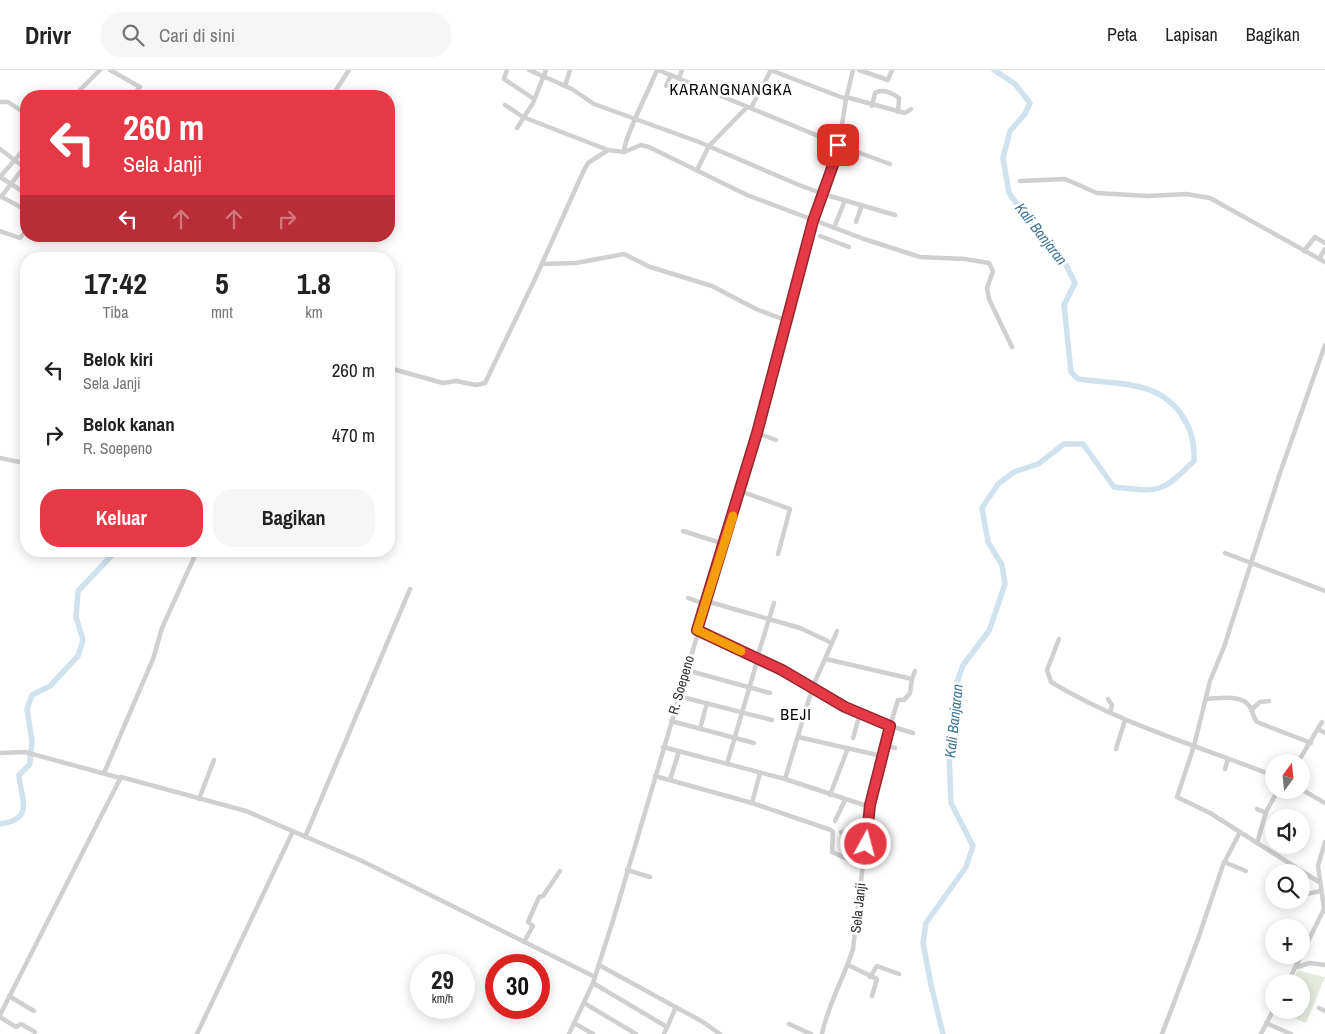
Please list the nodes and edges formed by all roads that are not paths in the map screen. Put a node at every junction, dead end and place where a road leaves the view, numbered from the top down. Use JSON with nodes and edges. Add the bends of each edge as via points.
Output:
{"nodes":[{"id":1,"x":100,"y":70,"type":"edge"},
{"id":2,"x":110,"y":70,"type":"edge"},
{"id":3,"x":348,"y":70,"type":"edge"},
{"id":4,"x":507,"y":70,"type":"edge"},
{"id":5,"x":529,"y":70,"type":"edge"},
{"id":6,"x":546,"y":70,"type":"edge"},
{"id":7,"x":570,"y":70,"type":"edge"},
{"id":8,"x":658,"y":70,"type":"edge"},
{"id":9,"x":682,"y":70,"type":"edge"},
{"id":10,"x":771,"y":70,"type":"edge"},
{"id":11,"x":853,"y":70,"type":"edge"},
{"id":12,"x":859,"y":70,"type":"edge"},
{"id":13,"x":892,"y":70,"type":"edge"},
{"id":14,"x":671,"y":75,"type":"junction"},
{"id":15,"x":542,"y":78,"type":"junction"},
{"id":16,"x":679,"y":78,"type":"junction"},
{"id":17,"x":565,"y":86,"type":"junction"},
{"id":18,"x":666,"y":86,"type":"dead end"},
{"id":19,"x":80,"y":90,"type":"edge"},
{"id":20,"x":138,"y":90,"type":"edge"},
{"id":21,"x":336,"y":90,"type":"edge"},
{"id":22,"x":846,"y":98,"type":"junction"},
{"id":23,"x":534,"y":99,"type":"junction"},
{"id":24,"x":0,"y":102,"type":"edge"},
{"id":25,"x":505,"y":105,"type":"dead end"},
{"id":26,"x":872,"y":106,"type":"junction"},
{"id":27,"x":749,"y":107,"type":"junction"},
{"id":28,"x":911,"y":109,"type":"dead end"},
{"id":29,"x":20,"y":110,"type":"edge"},
{"id":30,"x":898,"y":112,"type":"junction"},
{"id":31,"x":523,"y":116,"type":"junction"},
{"id":32,"x":636,"y":119,"type":"junction"},
{"id":33,"x":517,"y":128,"type":"dead end"},
{"id":34,"x":838,"y":145,"type":"junction"},
{"id":35,"x":709,"y":146,"type":"junction"},
{"id":36,"x":0,"y":149,"type":"edge"},
{"id":37,"x":608,"y":150,"type":"junction"},
{"id":38,"x":624,"y":152,"type":"junction"},
{"id":39,"x":20,"y":154,"type":"edge"},
{"id":40,"x":15,"y":160,"type":"junction"},
{"id":41,"x":20,"y":164,"type":"edge"},
{"id":42,"x":890,"y":164,"type":"dead end"},
{"id":43,"x":697,"y":170,"type":"junction"},
{"id":44,"x":20,"y":173,"type":"edge"},
{"id":45,"x":0,"y":177,"type":"edge"},
{"id":46,"x":1020,"y":181,"type":"dead end"},
{"id":47,"x":11,"y":183,"type":"junction"},
{"id":48,"x":20,"y":190,"type":"edge"},
{"id":49,"x":823,"y":194,"type":"junction"},
{"id":50,"x":1,"y":196,"type":"edge"},
{"id":51,"x":845,"y":200,"type":"junction"},
{"id":52,"x":862,"y":205,"type":"junction"},
{"id":53,"x":20,"y":207,"type":"edge"},
{"id":54,"x":895,"y":215,"type":"dead end"},
{"id":55,"x":813,"y":221,"type":"junction"},
{"id":56,"x":856,"y":222,"type":"dead end"},
{"id":57,"x":834,"y":228,"type":"junction"},
{"id":58,"x":0,"y":231,"type":"edge"},
{"id":59,"x":820,"y":236,"type":"dead end"},
{"id":60,"x":20,"y":238,"type":"edge"},
{"id":61,"x":1325,"y":243,"type":"edge"},
{"id":62,"x":849,"y":247,"type":"dead end"},
{"id":63,"x":1325,"y":249,"type":"edge"},
{"id":64,"x":1304,"y":251,"type":"junction"},
{"id":65,"x":1319,"y":259,"type":"junction"},
{"id":66,"x":1325,"y":262,"type":"edge"},
{"id":67,"x":542,"y":264,"type":"junction"},
{"id":68,"x":785,"y":320,"type":"junction"},
{"id":69,"x":1325,"y":345,"type":"edge"},
{"id":70,"x":1012,"y":348,"type":"dead end"},
{"id":71,"x":395,"y":370,"type":"edge"},
{"id":72,"x":757,"y":433,"type":"junction"},
{"id":73,"x":776,"y":440,"type":"dead end"},
{"id":74,"x":0,"y":459,"type":"edge"},
{"id":75,"x":20,"y":461,"type":"edge"},
{"id":76,"x":740,"y":491,"type":"junction"},
{"id":77,"x":683,"y":530,"type":"dead end"},
{"id":78,"x":724,"y":544,"type":"junction"},
{"id":79,"x":1225,"y":553,"type":"dead end"},
{"id":80,"x":778,"y":554,"type":"dead end"},
{"id":81,"x":194,"y":557,"type":"edge"},
{"id":82,"x":1252,"y":563,"type":"junction"},
{"id":83,"x":410,"y":589,"type":"dead end"},
{"id":84,"x":1325,"y":591,"type":"edge"},
{"id":85,"x":688,"y":598,"type":"dead end"},
{"id":86,"x":706,"y":603,"type":"junction"},
{"id":87,"x":774,"y":603,"type":"dead end"},
{"id":88,"x":769,"y":620,"type":"junction"},
{"id":89,"x":697,"y":630,"type":"junction"},
{"id":90,"x":837,"y":631,"type":"dead end"},
{"id":91,"x":1059,"y":639,"type":"dead end"},
{"id":92,"x":832,"y":643,"type":"junction"},
{"id":93,"x":757,"y":658,"type":"junction"},
{"id":94,"x":826,"y":659,"type":"junction"},
{"id":95,"x":686,"y":670,"type":"junction"},
{"id":96,"x":914,"y":671,"type":"dead end"},
{"id":97,"x":912,"y":679,"type":"junction"},
{"id":98,"x":813,"y":686,"type":"junction"},
{"id":99,"x":749,"y":687,"type":"junction"},
{"id":100,"x":770,"y":693,"type":"dead end"},
{"id":101,"x":678,"y":696,"type":"junction"},
{"id":102,"x":1108,"y":699,"type":"dead end"},
{"id":103,"x":1207,"y":699,"type":"junction"},
{"id":104,"x":1269,"y":701,"type":"dead end"},
{"id":105,"x":707,"y":703,"type":"junction"},
{"id":106,"x":1251,"y":710,"type":"junction"},
{"id":107,"x":1110,"y":712,"type":"junction"},
{"id":108,"x":741,"y":713,"type":"junction"},
{"id":109,"x":860,"y":714,"type":"junction"},
{"id":110,"x":772,"y":720,"type":"dead end"},
{"id":111,"x":1125,"y":720,"type":"junction"},
{"id":112,"x":671,"y":721,"type":"junction"},
{"id":113,"x":1322,"y":722,"type":"dead end"},
{"id":114,"x":890,"y":726,"type":"junction"},
{"id":115,"x":700,"y":729,"type":"junction"},
{"id":116,"x":1318,"y":729,"type":"junction"},
{"id":117,"x":913,"y":733,"type":"dead end"},
{"id":118,"x":1325,"y":733,"type":"edge"},
{"id":119,"x":798,"y":737,"type":"junction"},
{"id":120,"x":734,"y":738,"type":"junction"},
{"id":121,"x":853,"y":738,"type":"dead end"},
{"id":122,"x":754,"y":743,"type":"dead end"},
{"id":123,"x":1311,"y":743,"type":"junction"},
{"id":124,"x":886,"y":746,"type":"junction"},
{"id":125,"x":1194,"y":746,"type":"junction"},
{"id":126,"x":663,"y":747,"type":"junction"},
{"id":127,"x":848,"y":748,"type":"junction"},
{"id":128,"x":895,"y":748,"type":"dead end"},
{"id":129,"x":1116,"y":749,"type":"dead end"},
{"id":130,"x":679,"y":751,"type":"junction"},
{"id":131,"x":0,"y":753,"type":"edge"},
{"id":132,"x":1303,"y":754,"type":"edge"},
{"id":133,"x":882,"y":756,"type":"junction"},
{"id":134,"x":1228,"y":759,"type":"junction"},
{"id":135,"x":214,"y":760,"type":"dead end"},
{"id":136,"x":727,"y":764,"type":"junction"},
{"id":137,"x":1225,"y":769,"type":"dead end"},
{"id":138,"x":104,"y":773,"type":"junction"},
{"id":139,"x":760,"y":773,"type":"junction"},
{"id":140,"x":1265,"y":773,"type":"edge"},
{"id":141,"x":655,"y":776,"type":"junction"},
{"id":142,"x":120,"y":778,"type":"junction"},
{"id":143,"x":785,"y":779,"type":"junction"},
{"id":144,"x":670,"y":780,"type":"junction"},
{"id":145,"x":1310,"y":794,"type":"edge"},
{"id":146,"x":830,"y":795,"type":"junction"},
{"id":147,"x":199,"y":799,"type":"junction"},
{"id":148,"x":845,"y":800,"type":"junction"},
{"id":149,"x":752,"y":803,"type":"junction"},
{"id":150,"x":1325,"y":803,"type":"edge"},
{"id":151,"x":870,"y":807,"type":"junction"},
{"id":152,"x":1257,"y":809,"type":"dead end"},
{"id":153,"x":1265,"y":813,"type":"edge"},
{"id":154,"x":1265,"y":816,"type":"edge"},
{"id":155,"x":836,"y":821,"type":"dead end"},
{"id":156,"x":293,"y":831,"type":"junction"},
{"id":157,"x":841,"y":832,"type":"dead end"},
{"id":158,"x":1240,"y":832,"type":"junction"},
{"id":159,"x":306,"y":837,"type":"junction"},
{"id":160,"x":866,"y":840,"type":"junction"},
{"id":161,"x":1325,"y":842,"type":"edge"},
{"id":162,"x":1256,"y":843,"type":"junction"},
{"id":163,"x":1224,"y":862,"type":"junction"},
{"id":164,"x":1289,"y":864,"type":"edge"},
{"id":165,"x":863,"y":866,"type":"junction"},
{"id":166,"x":628,"y":870,"type":"junction"},
{"id":167,"x":560,"y":871,"type":"dead end"},
{"id":168,"x":1246,"y":871,"type":"dead end"},
{"id":169,"x":650,"y":877,"type":"dead end"},
{"id":170,"x":1310,"y":877,"type":"edge"},
{"id":171,"x":1319,"y":882,"type":"junction"},
{"id":172,"x":1323,"y":893,"type":"edge"},
{"id":173,"x":1310,"y":894,"type":"edge"},
{"id":174,"x":1310,"y":938,"type":"edge"},
{"id":175,"x":524,"y":942,"type":"junction"},
{"id":176,"x":1310,"y":963,"type":"edge"},
{"id":177,"x":1298,"y":964,"type":"edge"},
{"id":178,"x":1307,"y":964,"type":"edge"},
{"id":179,"x":599,"y":965,"type":"junction"},
{"id":180,"x":848,"y":965,"type":"junction"},
{"id":181,"x":1325,"y":965,"type":"edge"},
{"id":182,"x":1296,"y":968,"type":"junction"},
{"id":183,"x":899,"y":974,"type":"dead end"},
{"id":184,"x":1293,"y":974,"type":"edge"},
{"id":185,"x":595,"y":977,"type":"junction"},
{"id":186,"x":870,"y":977,"type":"junction"},
{"id":187,"x":593,"y":984,"type":"junction"},
{"id":188,"x":9,"y":996,"type":"junction"},
{"id":189,"x":872,"y":996,"type":"dead end"},
{"id":190,"x":0,"y":1000,"type":"edge"},
{"id":191,"x":5,"y":1003,"type":"junction"},
{"id":192,"x":584,"y":1003,"type":"junction"},
{"id":193,"x":676,"y":1007,"type":"junction"},
{"id":194,"x":1319,"y":1008,"type":"dead end"},
{"id":195,"x":34,"y":1011,"type":"dead end"},
{"id":196,"x":1325,"y":1011,"type":"edge"},
{"id":197,"x":0,"y":1016,"type":"edge"},
{"id":198,"x":1268,"y":1019,"type":"edge"},
{"id":199,"x":574,"y":1023,"type":"junction"},
{"id":200,"x":1266,"y":1023,"type":"junction"},
{"id":201,"x":789,"y":1024,"type":"dead end"},
{"id":202,"x":667,"y":1027,"type":"junction"},
{"id":203,"x":35,"y":1032,"type":"dead end"},
{"id":204,"x":196,"y":1034,"type":"edge"},
{"id":205,"x":569,"y":1034,"type":"edge"},
{"id":206,"x":593,"y":1034,"type":"edge"},
{"id":207,"x":636,"y":1034,"type":"edge"},
{"id":208,"x":664,"y":1034,"type":"edge"},
{"id":209,"x":720,"y":1034,"type":"edge"},
{"id":210,"x":810,"y":1034,"type":"edge"},
{"id":211,"x":822,"y":1034,"type":"edge"},
{"id":212,"x":1162,"y":1034,"type":"edge"},
{"id":213,"x":1261,"y":1034,"type":"edge"},
{"id":214,"x":1291,"y":1034,"type":"edge"}],
"edges":[{"from":1,"to":19,"type":"street"},
{"from":2,"to":20,"type":"street","via":[[140,88]]},
{"from":3,"to":21,"type":"street"},
{"from":4,"to":23,"type":"street","via":[[504,79]]},
{"from":5,"to":15,"type":"street"},
{"from":6,"to":15,"type":"street"},
{"from":7,"to":17,"type":"street"},
{"from":8,"to":14,"type":"street"},
{"from":8,"to":32,"type":"street"},
{"from":9,"to":16,"type":"street"},
{"from":10,"to":22,"type":"street"},
{"from":10,"to":27,"type":"street"},
{"from":11,"to":22,"type":"street","name":"R. Soepeno"},
{"from":12,"to":13,"type":"street","via":[[888,80]]},
{"from":14,"to":16,"type":"street"},
{"from":14,"to":18,"type":"street"},
{"from":15,"to":17,"type":"street"},
{"from":15,"to":23,"type":"street"},
{"from":16,"to":27,"type":"street"},
{"from":17,"to":32,"type":"street","via":[[594,104]]},
{"from":22,"to":26,"type":"street"},
{"from":22,"to":34,"type":"street","name":"R. Soepeno"},
{"from":23,"to":31,"type":"street"},
{"from":24,"to":29,"type":"street","via":[[8,102]]},
{"from":25,"to":31,"type":"street"},
{"from":26,"to":30,"type":"street"},
{"from":26,"to":30,"type":"street","via":[[876,93],[882,91],[899,98]]},
{"from":27,"to":34,"type":"street"},
{"from":27,"to":35,"type":"street"},
{"from":28,"to":30,"type":"street","via":[[905,113]]},
{"from":31,"to":33,"type":"street"},
{"from":31,"to":37,"type":"street"},
{"from":32,"to":35,"type":"street"},
{"from":32,"to":38,"type":"street","via":[[624,141]]},
{"from":34,"to":42,"type":"street"},
{"from":34,"to":49,"type":"street","name":"R. Soepeno"},
{"from":35,"to":43,"type":"street"},
{"from":35,"to":49,"type":"street"},
{"from":36,"to":40,"type":"street"},
{"from":37,"to":38,"type":"street"},
{"from":37,"to":67,"type":"street","via":[[588,163]]},
{"from":38,"to":43,"type":"street","via":[[644,146]]},
{"from":39,"to":40,"type":"street"},
{"from":40,"to":41,"type":"street"},
{"from":40,"to":45,"type":"street"},
{"from":43,"to":55,"type":"street","via":[[747,195]]},
{"from":44,"to":47,"type":"street"},
{"from":45,"to":47,"type":"street"},
{"from":46,"to":64,"type":"street","via":[[1067,180],[1098,192],[1208,197]]},
{"from":47,"to":48,"type":"street"},
{"from":47,"to":50,"type":"street"},
{"from":49,"to":51,"type":"street"},
{"from":49,"to":55,"type":"street","name":"R. Soepeno"},
{"from":50,"to":53,"type":"street"},
{"from":51,"to":52,"type":"street"},
{"from":51,"to":57,"type":"street"},
{"from":52,"to":54,"type":"street"},
{"from":52,"to":56,"type":"street"},
{"from":55,"to":57,"type":"street"},
{"from":55,"to":68,"type":"street","name":"R. Soepeno"},
{"from":57,"to":70,"type":"street","via":[[920,257],[965,259],[992,265],[988,293]]},
{"from":58,"to":60,"type":"street"},
{"from":59,"to":62,"type":"street"},
{"from":61,"to":64,"type":"street","via":[[1315,237]]},
{"from":63,"to":65,"type":"street"},
{"from":64,"to":65,"type":"street"},
{"from":65,"to":66,"type":"street"},
{"from":67,"to":68,"type":"street","via":[[576,263],[624,254],[650,267],[712,286]]},
{"from":67,"to":71,"type":"street","via":[[485,383],[443,383]]},
{"from":68,"to":72,"type":"street","name":"R. Soepeno"},
{"from":69,"to":82,"type":"street"},
{"from":72,"to":73,"type":"street"},
{"from":72,"to":76,"type":"street","name":"R. Soepeno"},
{"from":74,"to":75,"type":"street"},
{"from":76,"to":78,"type":"street","name":"R. Soepeno"},
{"from":76,"to":80,"type":"street","via":[[790,509]]},
{"from":77,"to":78,"type":"street"},
{"from":78,"to":86,"type":"street","name":"R. Soepeno"},
{"from":79,"to":82,"type":"street"},
{"from":81,"to":138,"type":"street"},
{"from":82,"to":84,"type":"street"},
{"from":82,"to":103,"type":"street","via":[[1210,681]]},
{"from":83,"to":159,"type":"street"},
{"from":85,"to":86,"type":"street"},
{"from":86,"to":88,"type":"street"},
{"from":86,"to":89,"type":"street","name":"R. Soepeno"},
{"from":87,"to":88,"type":"street"},
{"from":88,"to":92,"type":"street","via":[[800,628]]},
{"from":88,"to":93,"type":"street"},
{"from":89,"to":93,"type":"street"},
{"from":89,"to":95,"type":"street","name":"R. Soepeno"},
{"from":90,"to":92,"type":"street"},
{"from":91,"to":107,"type":"street","via":[[1047,670],[1051,682]]},
{"from":92,"to":94,"type":"street"},
{"from":93,"to":98,"type":"street"},
{"from":93,"to":99,"type":"street"},
{"from":94,"to":97,"type":"street"},
{"from":94,"to":98,"type":"street"},
{"from":95,"to":99,"type":"street"},
{"from":95,"to":101,"type":"street","name":"R. Soepeno"},
{"from":96,"to":97,"type":"street"},
{"from":97,"to":114,"type":"street","name":"Sela Janji","via":[[909,695],[898,700]]},
{"from":98,"to":109,"type":"street"},
{"from":98,"to":119,"type":"street"},
{"from":99,"to":100,"type":"street"},
{"from":99,"to":108,"type":"street"},
{"from":101,"to":105,"type":"street"},
{"from":101,"to":112,"type":"street","name":"R. Soepeno"},
{"from":102,"to":107,"type":"street","via":[[1112,705]]},
{"from":103,"to":106,"type":"street","via":[[1242,700],[1249,704]]},
{"from":103,"to":125,"type":"street"},
{"from":104,"to":106,"type":"street","via":[[1260,702]]},
{"from":105,"to":108,"type":"street"},
{"from":105,"to":115,"type":"street"},
{"from":106,"to":123,"type":"street","via":[[1257,722]]},
{"from":107,"to":111,"type":"street"},
{"from":108,"to":110,"type":"street"},
{"from":108,"to":120,"type":"street"},
{"from":109,"to":114,"type":"street"},
{"from":109,"to":121,"type":"street"},
{"from":111,"to":125,"type":"street"},
{"from":111,"to":129,"type":"street"},
{"from":112,"to":115,"type":"street"},
{"from":112,"to":126,"type":"street","name":"R. Soepeno"},
{"from":113,"to":116,"type":"street"},
{"from":114,"to":117,"type":"street"},
{"from":114,"to":124,"type":"street","name":"Sela Janji"},
{"from":115,"to":120,"type":"street"},
{"from":116,"to":118,"type":"street"},
{"from":116,"to":123,"type":"street"},
{"from":119,"to":127,"type":"street"},
{"from":119,"to":143,"type":"street"},
{"from":120,"to":122,"type":"street"},
{"from":120,"to":136,"type":"street"},
{"from":123,"to":132,"type":"street"},
{"from":124,"to":128,"type":"street"},
{"from":124,"to":133,"type":"street","name":"Sela Janji"},
{"from":125,"to":134,"type":"street"},
{"from":125,"to":158,"type":"street","via":[[1178,799],[1210,812]]},
{"from":126,"to":130,"type":"street"},
{"from":126,"to":141,"type":"street","name":"R. Soepeno"},
{"from":127,"to":133,"type":"street"},
{"from":127,"to":146,"type":"street"},
{"from":130,"to":136,"type":"street"},
{"from":130,"to":144,"type":"street"},
{"from":131,"to":138,"type":"street","via":[[24,752]]},
{"from":133,"to":151,"type":"street","name":"Sela Janji"},
{"from":134,"to":137,"type":"street"},
{"from":134,"to":140,"type":"street"},
{"from":135,"to":147,"type":"street"},
{"from":136,"to":139,"type":"street"},
{"from":138,"to":142,"type":"street"},
{"from":139,"to":143,"type":"street"},
{"from":139,"to":149,"type":"street"},
{"from":141,"to":144,"type":"street"},
{"from":141,"to":166,"type":"street","name":"R. Soepeno"},
{"from":142,"to":147,"type":"street"},
{"from":142,"to":188,"type":"street"},
{"from":143,"to":146,"type":"street"},
{"from":144,"to":149,"type":"street"},
{"from":145,"to":150,"type":"street"},
{"from":146,"to":148,"type":"street"},
{"from":147,"to":156,"type":"street","via":[[246,811]]},
{"from":148,"to":151,"type":"street"},
{"from":148,"to":155,"type":"street"},
{"from":149,"to":165,"type":"street","via":[[831,830],[832,852]]},
{"from":151,"to":160,"type":"street","name":"Sela Janji"},
{"from":152,"to":153,"type":"street"},
{"from":154,"to":162,"type":"street"},
{"from":156,"to":159,"type":"street"},
{"from":156,"to":204,"type":"street"},
{"from":157,"to":160,"type":"street"},
{"from":158,"to":162,"type":"street"},
{"from":158,"to":163,"type":"street"},
{"from":159,"to":175,"type":"street","via":[[393,876]]},
{"from":160,"to":165,"type":"street","name":"Sela Janji"},
{"from":161,"to":171,"type":"street","via":[[1318,866]]},
{"from":162,"to":164,"type":"street"},
{"from":163,"to":168,"type":"street"},
{"from":163,"to":212,"type":"street"},
{"from":165,"to":180,"type":"street","name":"Sela Janji","via":[[856,936]]},
{"from":166,"to":169,"type":"street"},
{"from":166,"to":179,"type":"street","name":"R. Soepeno"},
{"from":167,"to":175,"type":"street","via":[[544,896],[539,897],[528,922],[533,926]]},
{"from":170,"to":171,"type":"street"},
{"from":171,"to":172,"type":"street"},
{"from":172,"to":173,"type":"street"},
{"from":172,"to":174,"type":"street","via":[[1324,909]]},
{"from":175,"to":185,"type":"street"},
{"from":176,"to":181,"type":"street"},
{"from":177,"to":182,"type":"street"},
{"from":178,"to":182,"type":"street"},
{"from":179,"to":185,"type":"street","name":"R. Soepeno"},
{"from":179,"to":193,"type":"street"},
{"from":180,"to":186,"type":"street"},
{"from":180,"to":211,"type":"street","name":"Sela Janji","via":[[829,1005]]},
{"from":182,"to":184,"type":"street"},
{"from":183,"to":186,"type":"street","via":[[877,966]]},
{"from":185,"to":187,"type":"street","name":"R. Soepeno"},
{"from":186,"to":189,"type":"street","via":[[877,979]]},
{"from":187,"to":192,"type":"street","name":"R. Soepeno"},
{"from":187,"to":202,"type":"street"},
{"from":188,"to":191,"type":"street"},
{"from":188,"to":195,"type":"street"},
{"from":190,"to":191,"type":"street"},
{"from":191,"to":197,"type":"street"},
{"from":192,"to":199,"type":"street","name":"R. Soepeno"},
{"from":192,"to":207,"type":"street"},
{"from":193,"to":202,"type":"street"},
{"from":193,"to":209,"type":"street"},
{"from":194,"to":196,"type":"street"},
{"from":197,"to":203,"type":"street","via":[[17,1027],[21,1024]]},
{"from":198,"to":200,"type":"street"},
{"from":199,"to":205,"type":"street","name":"R. Soepeno"},
{"from":199,"to":206,"type":"street"},
{"from":200,"to":213,"type":"street"},
{"from":200,"to":214,"type":"street"},
{"from":201,"to":210,"type":"street"},
{"from":202,"to":208,"type":"street"}]}
